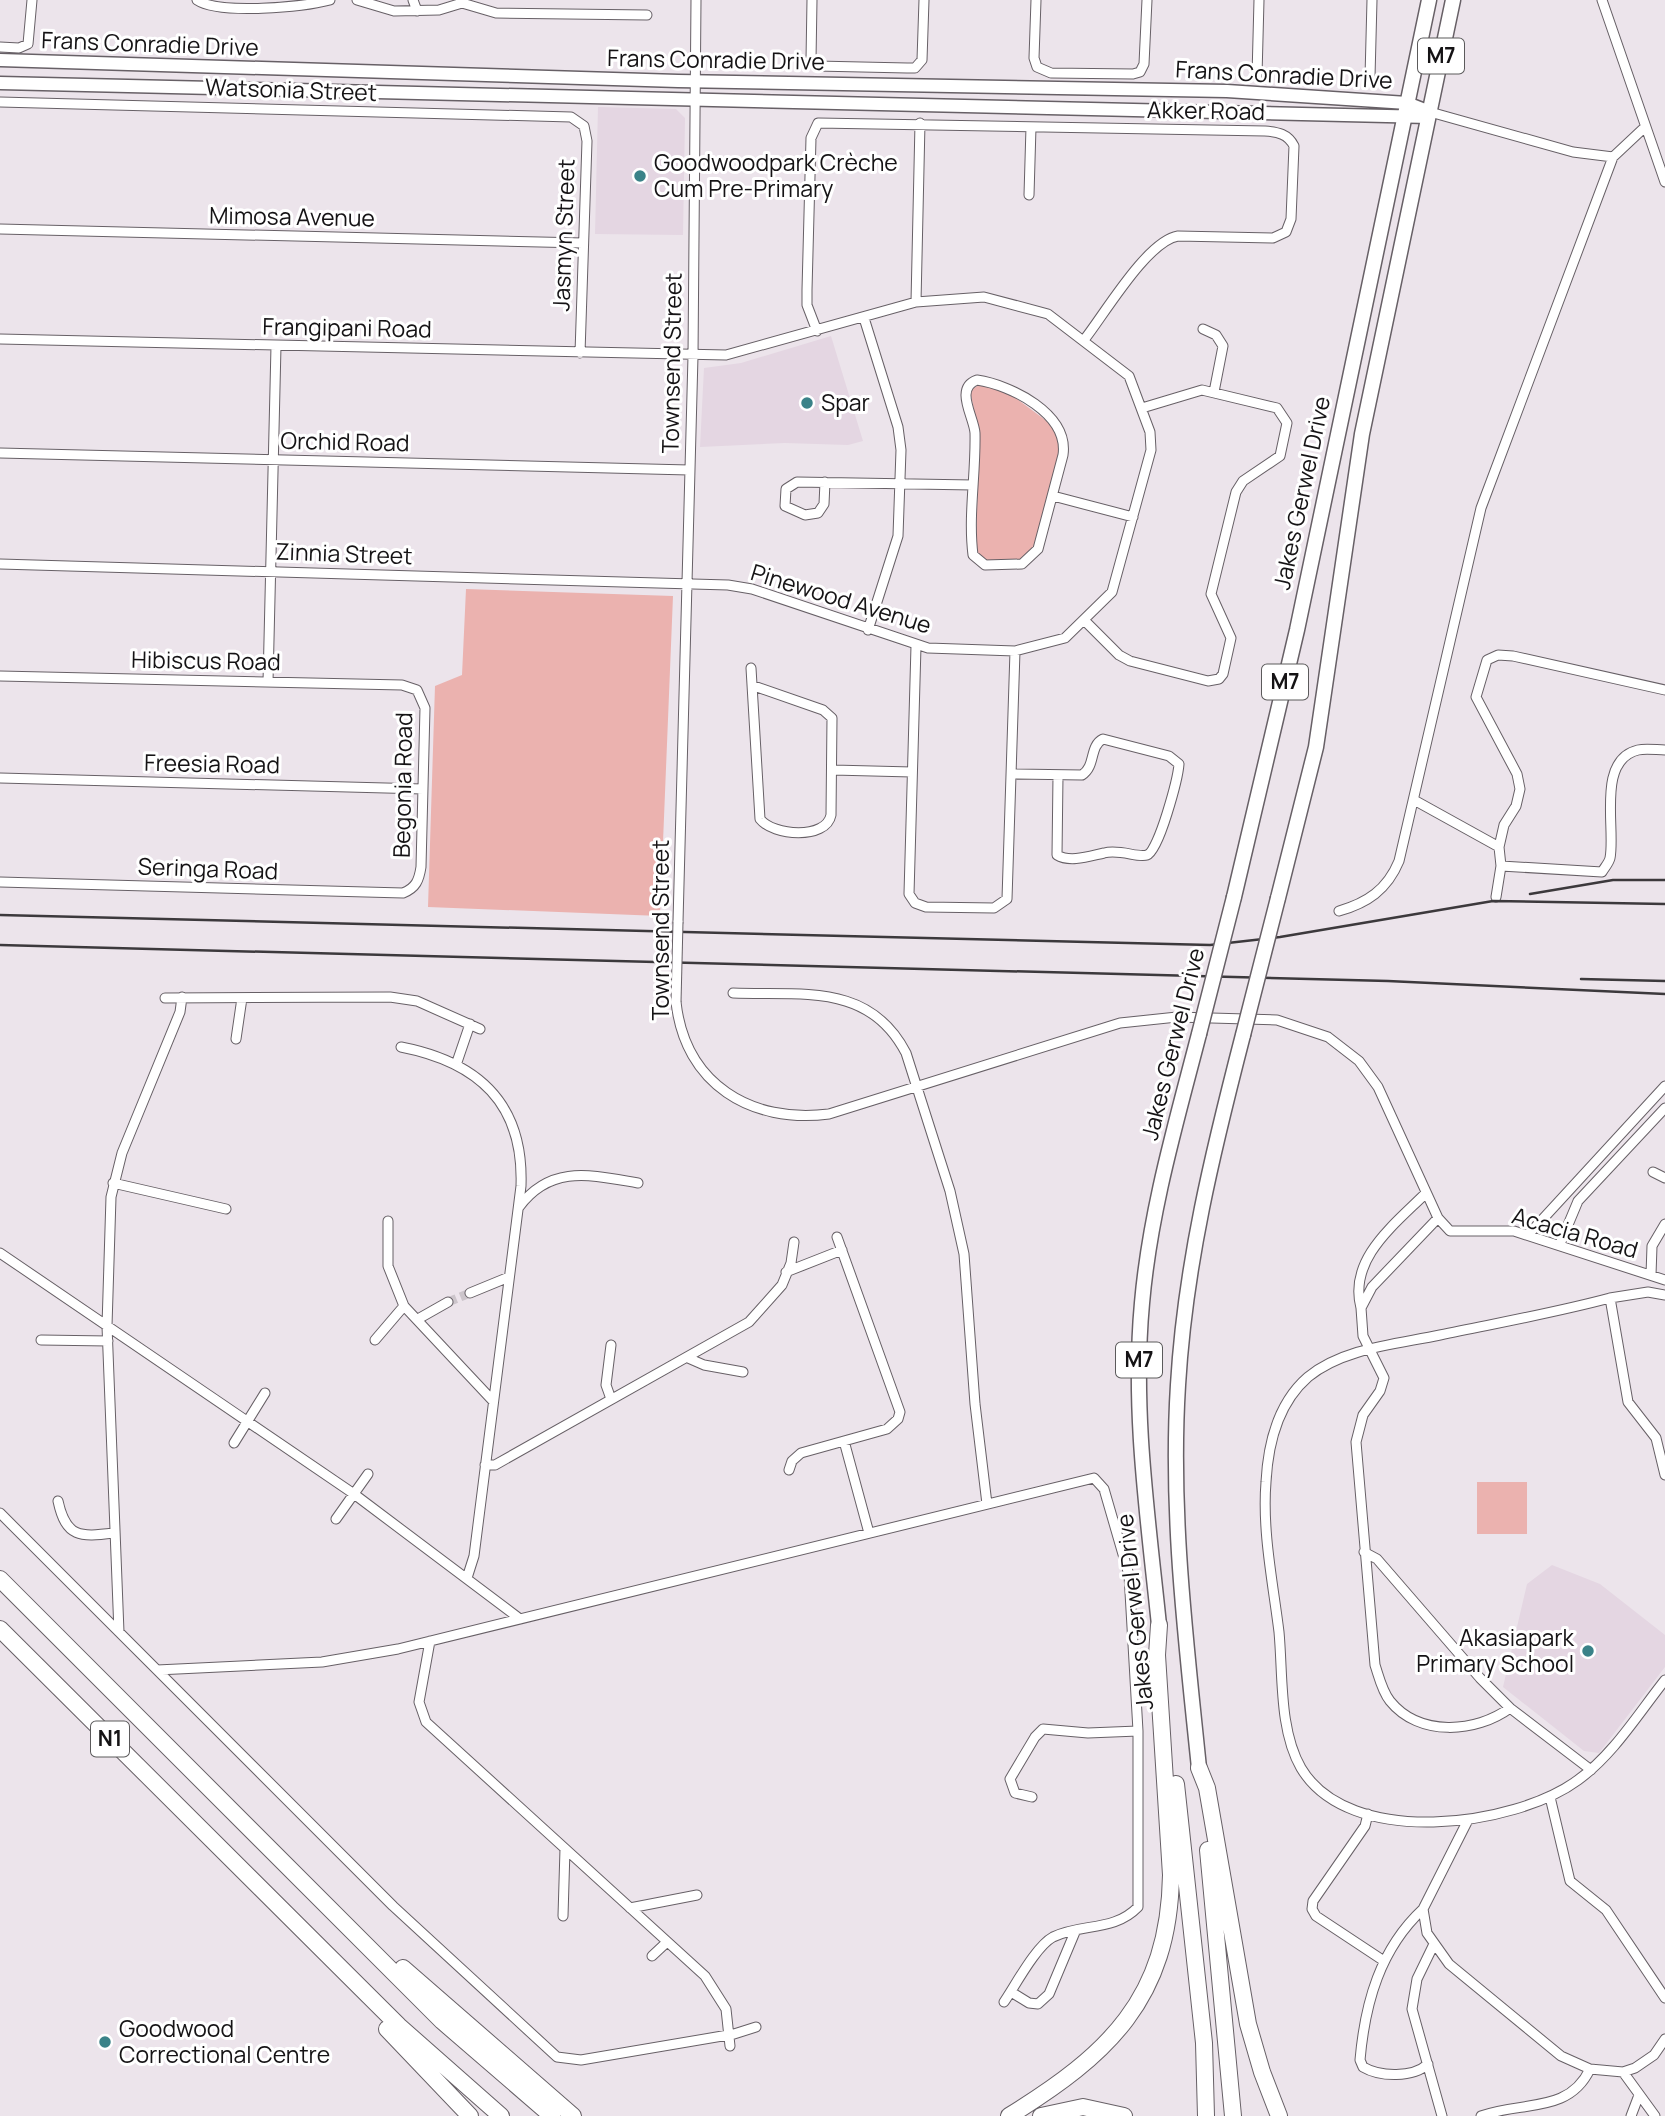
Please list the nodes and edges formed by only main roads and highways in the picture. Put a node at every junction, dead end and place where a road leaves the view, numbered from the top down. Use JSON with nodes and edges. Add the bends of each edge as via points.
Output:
{"nodes":[{"id":1,"x":1429,"y":0,"type":"edge"},
{"id":2,"x":1453,"y":0,"type":"edge"},
{"id":3,"x":0,"y":60,"type":"edge"},
{"id":4,"x":0,"y":83,"type":"edge"},
{"id":5,"x":1407,"y":103,"type":"junction"},
{"id":6,"x":1433,"y":115,"type":"junction"},
{"id":7,"x":1404,"y":119,"type":"junction"},
{"id":8,"x":0,"y":1579,"type":"edge"},
{"id":9,"x":1159,"y":1625,"type":"junction"},
{"id":10,"x":0,"y":1629,"type":"edge"},
{"id":11,"x":1199,"y":1768,"type":"junction"},
{"id":12,"x":221,"y":1850,"type":"junction"},
{"id":13,"x":291,"y":1870,"type":"junction"},
{"id":14,"x":470,"y":2116,"type":"edge"},
{"id":15,"x":501,"y":2116,"type":"edge"},
{"id":16,"x":552,"y":2116,"type":"edge"},
{"id":17,"x":573,"y":2116,"type":"edge"},
{"id":18,"x":1009,"y":2116,"type":"edge"},
{"id":19,"x":1041,"y":2116,"type":"edge"},
{"id":20,"x":1125,"y":2116,"type":"edge"},
{"id":21,"x":1206,"y":2116,"type":"edge"},
{"id":22,"x":1233,"y":2116,"type":"edge"},
{"id":23,"x":1279,"y":2116,"type":"edge"}],
"edges":[{"from":1,"to":5,"type":"highway","name":"Jakes Gerwel Drive","number":"M7"},
{"from":2,"to":6,"type":"highway","name":"Jakes Gerwel Drive","number":"M7"},
{"from":3,"to":5,"type":"main road","name":"Frans Conradie Drive","via":[[1227,91]]},
{"from":4,"to":7,"type":"main road","name":"Frans Conradie Drive"},
{"from":5,"to":6,"type":"main road","name":"Frans Conradie Drive"},
{"from":5,"to":7,"type":"highway","name":"Jakes Gerwel Drive","number":"M7"},
{"from":6,"to":7,"type":"main road","name":"Frans Conradie Drive"},
{"from":6,"to":11,"type":"highway","name":"Jakes Gerwel Drive","number":"M7","bridge":true,"via":[[1362,435],[1316,747],[1198,1220],[1187,1293],[1178,1386],[1178,1546]]},
{"from":7,"to":9,"type":"highway","name":"Jakes Gerwel Drive","number":"M7","bridge":true,"via":[[1297,630],[1156,1203],[1146,1263],[1139,1334],[1140,1436]]},
{"from":8,"to":13,"type":"highway","number":"N1"},
{"from":9,"to":18,"type":"highway","via":[[1171,1875],[1160,1951],[1139,2000],[1108,2043],[1073,2075]]},
{"from":9,"to":21,"type":"highway","name":"Jakes Gerwel Drive","number":"M7","via":[[1204,2043]]},
{"from":10,"to":12,"type":"highway","number":"N1"},
{"from":11,"to":22,"type":"highway","name":"Jakes Gerwel Drive","number":"M7"},
{"from":11,"to":23,"type":"highway","via":[[1207,1788],[1248,2024]]},
{"from":12,"to":14,"type":"highway"},
{"from":12,"to":15,"type":"highway","number":"N1","via":[[412,2039]]},
{"from":13,"to":16,"type":"highway","number":"N1","via":[[455,2033]]},
{"from":13,"to":17,"type":"highway"},
{"from":19,"to":20,"type":"highway","via":[[1088,2108]]}]}
